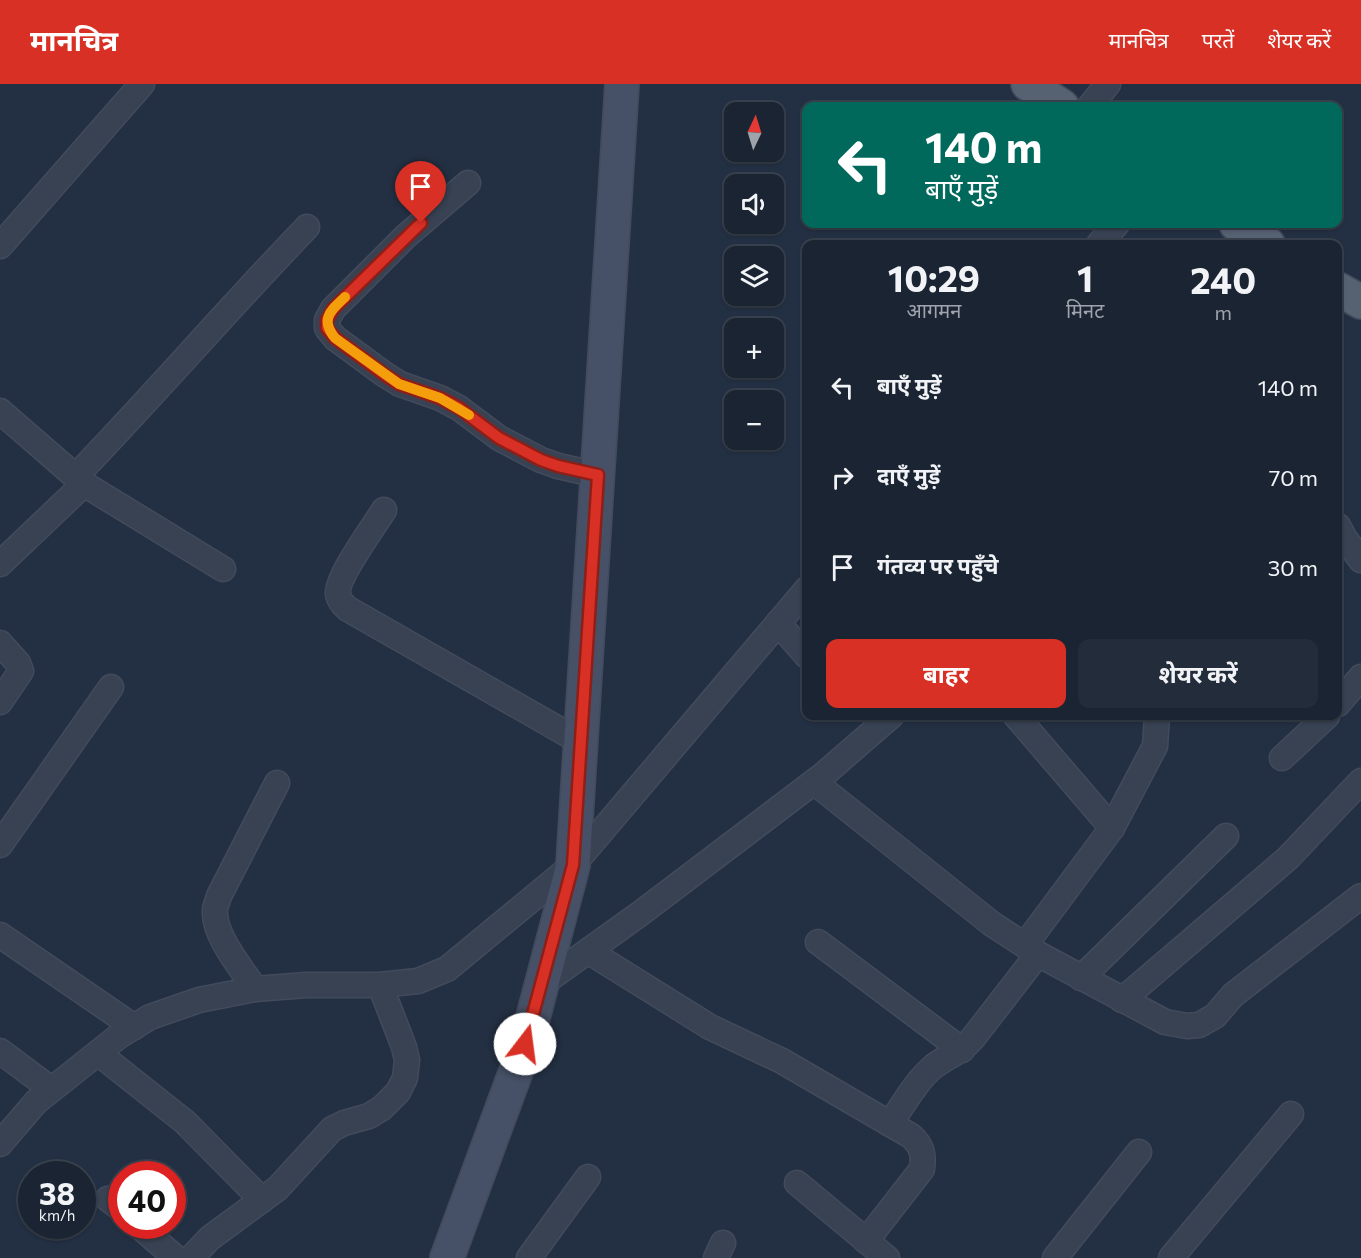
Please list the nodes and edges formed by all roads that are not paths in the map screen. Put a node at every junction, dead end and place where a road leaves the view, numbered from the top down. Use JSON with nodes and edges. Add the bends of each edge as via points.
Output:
{"nodes":[{"id":1,"x":142,"y":84,"type":"edge"},
{"id":2,"x":622,"y":84,"type":"edge"},
{"id":3,"x":1028,"y":84,"type":"edge"},
{"id":4,"x":1108,"y":84,"type":"edge"},
{"id":5,"x":1056,"y":102,"type":"edge"},
{"id":6,"x":1093,"y":102,"type":"edge"},
{"id":7,"x":468,"y":183,"type":"dead end"},
{"id":8,"x":307,"y":227,"type":"dead end"},
{"id":9,"x":1113,"y":228,"type":"edge"},
{"id":10,"x":1242,"y":228,"type":"edge"},
{"id":11,"x":1103,"y":240,"type":"edge"},
{"id":12,"x":1262,"y":240,"type":"edge"},
{"id":13,"x":0,"y":246,"type":"edge"},
{"id":14,"x":1342,"y":291,"type":"edge"},
{"id":15,"x":1361,"y":302,"type":"edge"},
{"id":16,"x":0,"y":411,"type":"edge"},
{"id":17,"x":598,"y":475,"type":"junction"},
{"id":18,"x":80,"y":481,"type":"junction"},
{"id":19,"x":384,"y":510,"type":"dead end"},
{"id":20,"x":1342,"y":533,"type":"edge"},
{"id":21,"x":1361,"y":560,"type":"edge"},
{"id":22,"x":0,"y":564,"type":"edge"},
{"id":23,"x":223,"y":568,"type":"dead end"},
{"id":24,"x":802,"y":595,"type":"edge"},
{"id":25,"x":778,"y":623,"type":"junction"},
{"id":26,"x":0,"y":643,"type":"edge"},
{"id":27,"x":802,"y":650,"type":"edge"},
{"id":28,"x":1361,"y":677,"type":"edge"},
{"id":29,"x":111,"y":687,"type":"dead end"},
{"id":30,"x":1342,"y":699,"type":"edge"},
{"id":31,"x":0,"y":702,"type":"edge"},
{"id":32,"x":1019,"y":720,"type":"edge"},
{"id":33,"x":1157,"y":720,"type":"edge"},
{"id":34,"x":1323,"y":720,"type":"edge"},
{"id":35,"x":866,"y":723,"type":"edge"},
{"id":36,"x":581,"y":742,"type":"junction"},
{"id":37,"x":1282,"y":758,"type":"dead end"},
{"id":38,"x":1361,"y":781,"type":"edge"},
{"id":39,"x":814,"y":782,"type":"junction"},
{"id":40,"x":277,"y":783,"type":"dead end"},
{"id":41,"x":1112,"y":828,"type":"junction"},
{"id":42,"x":1226,"y":836,"type":"dead end"},
{"id":43,"x":0,"y":845,"type":"edge"},
{"id":44,"x":573,"y":865,"type":"junction"},
{"id":45,"x":1361,"y":896,"type":"edge"},
{"id":46,"x":0,"y":935,"type":"edge"},
{"id":47,"x":818,"y":942,"type":"dead end"},
{"id":48,"x":1031,"y":950,"type":"junction"},
{"id":49,"x":588,"y":951,"type":"junction"},
{"id":50,"x":1081,"y":978,"type":"junction"},
{"id":51,"x":542,"y":984,"type":"junction"},
{"id":52,"x":380,"y":985,"type":"junction"},
{"id":53,"x":255,"y":989,"type":"junction"},
{"id":54,"x":1122,"y":1000,"type":"junction"},
{"id":55,"x":134,"y":1027,"type":"junction"},
{"id":56,"x":962,"y":1050,"type":"junction"},
{"id":57,"x":0,"y":1051,"type":"edge"},
{"id":58,"x":98,"y":1053,"type":"junction"},
{"id":59,"x":51,"y":1089,"type":"junction"},
{"id":60,"x":1291,"y":1114,"type":"dead end"},
{"id":61,"x":890,"y":1124,"type":"junction"},
{"id":62,"x":0,"y":1143,"type":"edge"},
{"id":63,"x":1139,"y":1152,"type":"dead end"},
{"id":64,"x":588,"y":1177,"type":"dead end"},
{"id":65,"x":797,"y":1184,"type":"dead end"},
{"id":66,"x":262,"y":1200,"type":"junction"},
{"id":67,"x":154,"y":1239,"type":"edge"},
{"id":68,"x":866,"y":1241,"type":"junction"},
{"id":69,"x":176,"y":1258,"type":"edge"},
{"id":70,"x":191,"y":1258,"type":"edge"},
{"id":71,"x":447,"y":1258,"type":"edge"},
{"id":72,"x":529,"y":1258,"type":"edge"},
{"id":73,"x":887,"y":1258,"type":"edge"},
{"id":74,"x":1054,"y":1258,"type":"edge"},
{"id":75,"x":1171,"y":1258,"type":"edge"}],
"edges":[{"from":1,"to":13,"type":"street"},
{"from":2,"to":17,"type":"street"},
{"from":3,"to":5,"type":"main road"},
{"from":4,"to":6,"type":"street"},
{"from":7,"to":17,"type":"street","via":[[406,236],[333,309],[327,328],[399,384],[459,408],[499,438],[541,460]]},
{"from":8,"to":18,"type":"street","via":[[238,299]]},
{"from":9,"to":11,"type":"street"},
{"from":10,"to":12,"type":"main road"},
{"from":14,"to":15,"type":"main road"},
{"from":16,"to":18,"type":"street"},
{"from":17,"to":36,"type":"street"},
{"from":18,"to":22,"type":"street"},
{"from":18,"to":23,"type":"street"},
{"from":19,"to":36,"type":"street","via":[[340,579],[337,592],[341,602]]},
{"from":20,"to":21,"type":"street"},
{"from":24,"to":25,"type":"street"},
{"from":25,"to":27,"type":"street"},
{"from":25,"to":44,"type":"street"},
{"from":26,"to":31,"type":"street","via":[[21,671]]},
{"from":28,"to":30,"type":"street"},
{"from":29,"to":43,"type":"street"},
{"from":32,"to":41,"type":"street"},
{"from":33,"to":41,"type":"street","via":[[1155,746]]},
{"from":34,"to":37,"type":"street"},
{"from":35,"to":39,"type":"street"},
{"from":36,"to":44,"type":"street"},
{"from":38,"to":54,"type":"street","via":[[1288,858]]},
{"from":39,"to":48,"type":"street","via":[[941,885]]},
{"from":39,"to":49,"type":"street"},
{"from":40,"to":53,"type":"street","via":[[215,909],[222,938]]},
{"from":41,"to":48,"type":"street"},
{"from":42,"to":50,"type":"street"},
{"from":44,"to":51,"type":"street"},
{"from":44,"to":52,"type":"street","via":[[447,969],[418,981]]},
{"from":45,"to":54,"type":"street","via":[[1199,1025],[1165,1022]]},
{"from":46,"to":55,"type":"street"},
{"from":47,"to":56,"type":"street"},
{"from":48,"to":50,"type":"street"},
{"from":48,"to":56,"type":"street"},
{"from":49,"to":51,"type":"street"},
{"from":49,"to":61,"type":"street","via":[[711,1027],[782,1061]]},
{"from":50,"to":54,"type":"street"},
{"from":51,"to":71,"type":"street","via":[[525,1044]]},
{"from":52,"to":53,"type":"street"},
{"from":52,"to":66,"type":"street","via":[[407,1060],[398,1092],[369,1116],[332,1129]]},
{"from":53,"to":55,"type":"street","via":[[200,1000],[150,1017]]},
{"from":55,"to":58,"type":"street"},
{"from":56,"to":61,"type":"street","via":[[934,1067]]},
{"from":57,"to":59,"type":"street"},
{"from":58,"to":59,"type":"street"},
{"from":58,"to":66,"type":"street","via":[[185,1122]]},
{"from":59,"to":62,"type":"street"},
{"from":60,"to":75,"type":"street"},
{"from":61,"to":68,"type":"street","via":[[920,1144],[922,1169]]},
{"from":63,"to":74,"type":"street"},
{"from":64,"to":72,"type":"street"},
{"from":65,"to":68,"type":"street"},
{"from":66,"to":70,"type":"street","via":[[210,1238]]},
{"from":67,"to":69,"type":"street"},
{"from":68,"to":73,"type":"street"}]}
